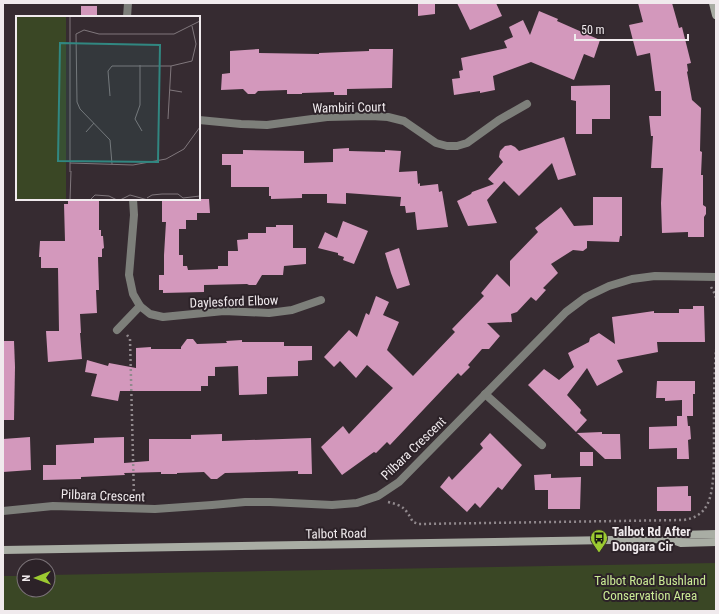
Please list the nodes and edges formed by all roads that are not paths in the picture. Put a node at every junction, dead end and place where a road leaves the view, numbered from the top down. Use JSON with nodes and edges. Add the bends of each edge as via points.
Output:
{"nodes":[{"id":1,"x":128,"y":3,"type":"edge"},
{"id":2,"x":713,"y":3,"type":"edge"},
{"id":3,"x":716,"y":15,"type":"edge"},
{"id":4,"x":127,"y":16,"type":"edge"},
{"id":5,"x":528,"y":104,"type":"dead end"},
{"id":6,"x":200,"y":120,"type":"edge"},
{"id":7,"x":133,"y":200,"type":"edge"},
{"id":8,"x":716,"y":277,"type":"edge"},
{"id":9,"x":321,"y":300,"type":"dead end"},
{"id":10,"x":140,"y":306,"type":"junction"},
{"id":11,"x":117,"y":330,"type":"road end"},
{"id":12,"x":485,"y":394,"type":"junction"},
{"id":13,"x":542,"y":445,"type":"dead end"},
{"id":14,"x":3,"y":511,"type":"edge"},
{"id":15,"x":716,"y":534,"type":"edge"},
{"id":16,"x":670,"y":539,"type":"junction"},
{"id":17,"x":716,"y":542,"type":"edge"},
{"id":18,"x":3,"y":550,"type":"edge"}],
"edges":[{"from":1,"to":4,"type":"street"},
{"from":2,"to":3,"type":"main road"},
{"from":5,"to":6,"type":"street","name":"Wambiri Court","via":[[499,120],[467,143],[457,146],[436,143],[404,121],[388,117],[327,117],[267,125]]},
{"from":7,"to":10,"type":"street","via":[[129,276],[133,294]]},
{"from":8,"to":12,"type":"street","name":"Pilbara Crescent","via":[[655,276],[632,279],[608,286],[586,297],[566,312]]},
{"from":9,"to":10,"type":"street","name":"Daylesford Elbow","via":[[292,310],[269,313],[224,311],[163,317],[150,314]]},
{"from":10,"to":11,"type":"street"},
{"from":12,"to":13,"type":"street"},
{"from":12,"to":14,"type":"street","name":"Pilbara Crescent","via":[[399,482],[378,496],[357,503],[332,505],[245,502],[169,508],[53,506]]},
{"from":15,"to":16,"type":"main road","name":"Talbot Road","via":[[678,535]]},
{"from":16,"to":17,"type":"main road","name":"Talbot Road","via":[[681,543]]},
{"from":16,"to":18,"type":"main road","name":"Talbot Road"}]}
